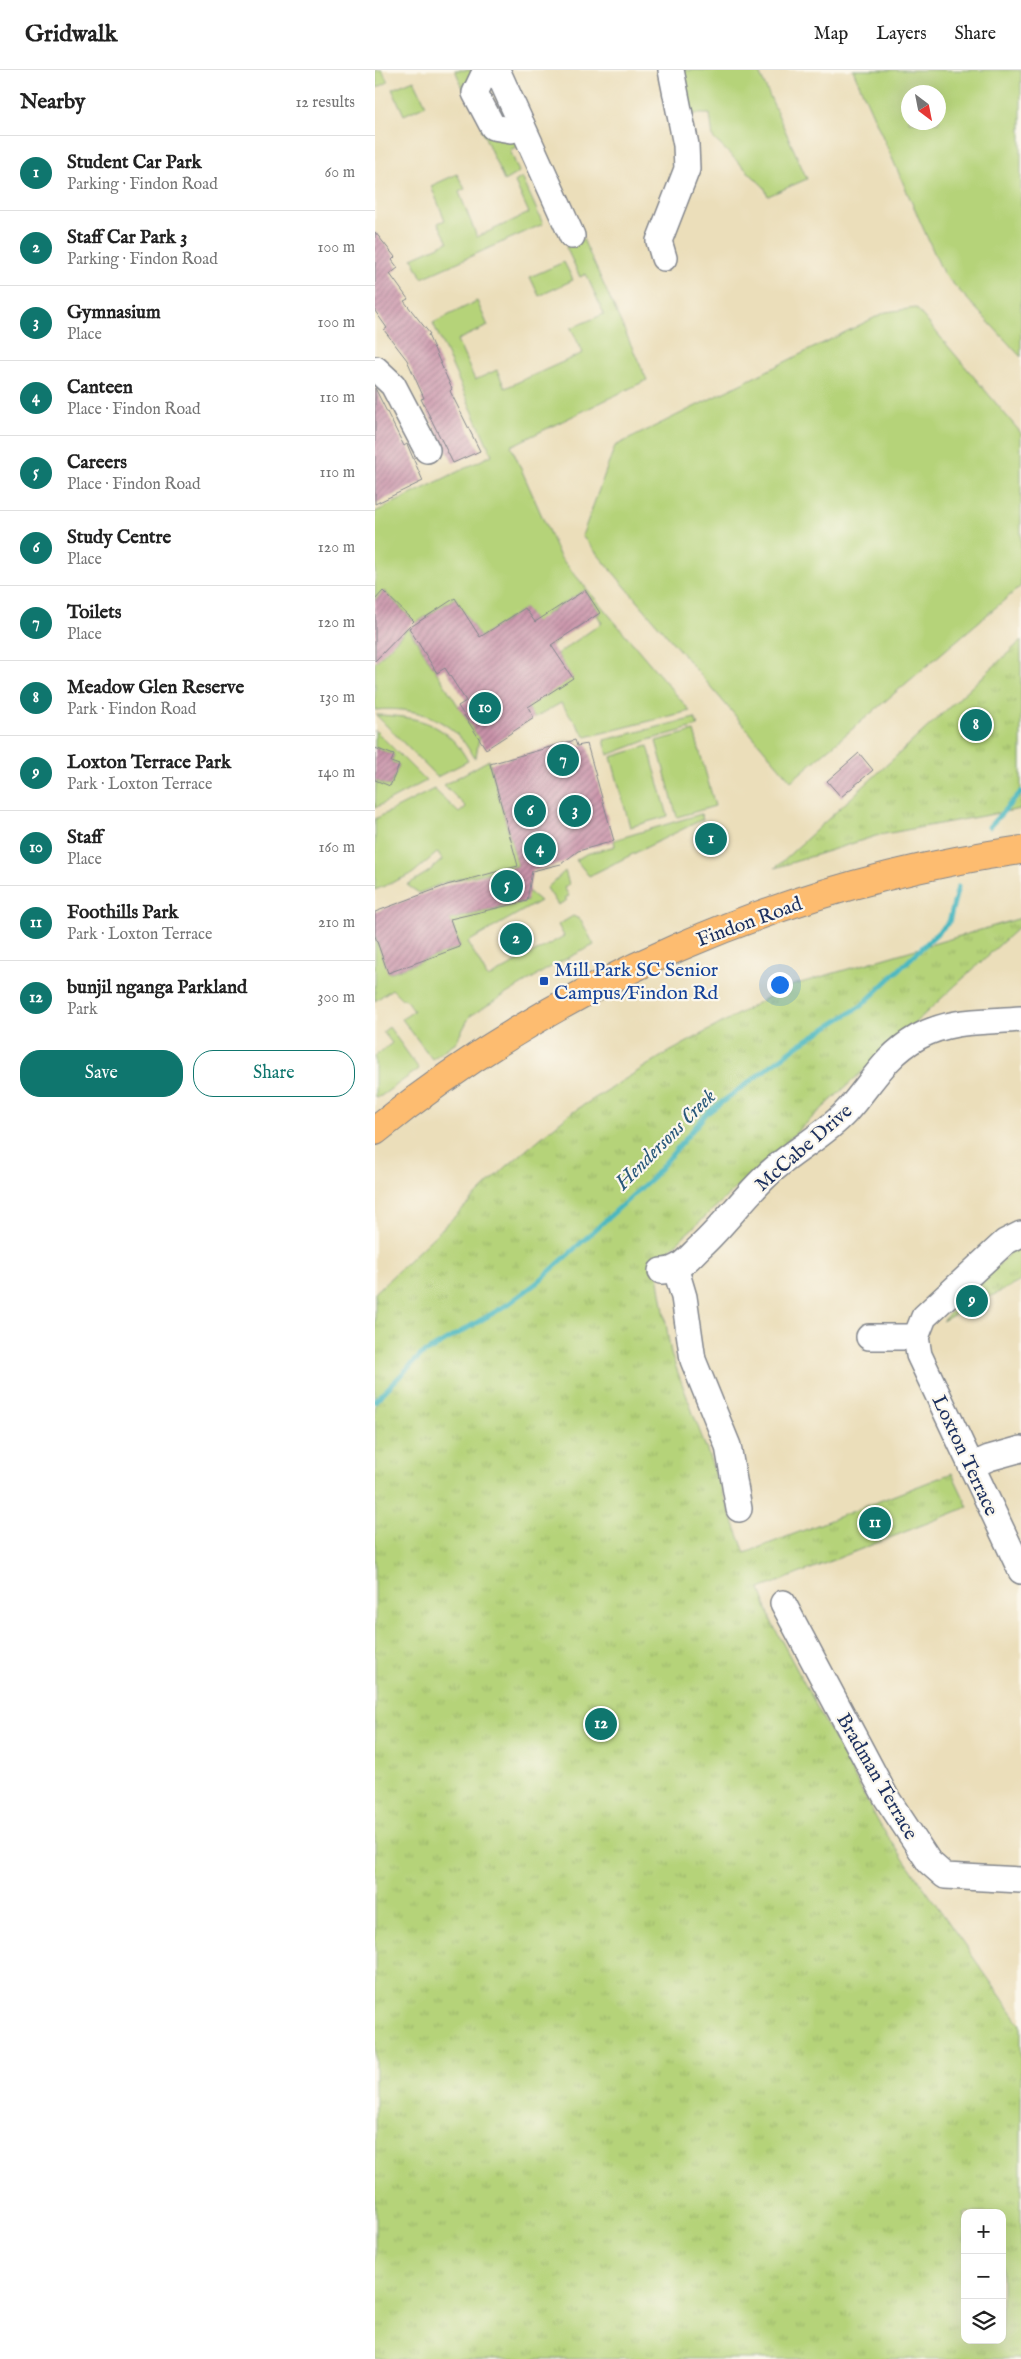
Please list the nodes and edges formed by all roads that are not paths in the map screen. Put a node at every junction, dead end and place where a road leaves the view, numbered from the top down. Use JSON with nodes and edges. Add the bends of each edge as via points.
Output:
{"nodes":[{"id":1,"x":493,"y":70,"type":"edge"},
{"id":2,"x":497,"y":70,"type":"edge"},
{"id":3,"x":671,"y":70,"type":"edge"},
{"id":4,"x":522,"y":125,"type":"junction"},
{"id":5,"x":572,"y":236,"type":"dead end"},
{"id":6,"x":664,"y":258,"type":"dead end"},
{"id":7,"x":375,"y":362,"type":"edge"},
{"id":8,"x":427,"y":450,"type":"dead end"},
{"id":9,"x":1021,"y":850,"type":"edge"},
{"id":10,"x":1021,"y":1019,"type":"edge"},
{"id":11,"x":375,"y":1131,"type":"edge"},
{"id":12,"x":1021,"y":1234,"type":"edge"},
{"id":13,"x":869,"y":1336,"type":"dead end"},
{"id":14,"x":916,"y":1337,"type":"junction"},
{"id":15,"x":1021,"y":1449,"type":"edge"},
{"id":16,"x":971,"y":1466,"type":"junction"},
{"id":17,"x":739,"y":1509,"type":"dead end"},
{"id":18,"x":1021,"y":1571,"type":"edge"},
{"id":19,"x":783,"y":1603,"type":"dead end"},
{"id":20,"x":1021,"y":1880,"type":"edge"}],
"edges":[{"from":1,"to":4,"type":"street","via":[[483,76],[475,93],[493,127],[511,130]]},
{"from":2,"to":4,"type":"street"},
{"from":3,"to":6,"type":"street","via":[[687,169],[659,241]]},
{"from":4,"to":5,"type":"street"},
{"from":7,"to":8,"type":"street","via":[[393,385]]},
{"from":9,"to":11,"type":"main road","name":"Findon Road","via":[[912,870],[825,894],[755,917],[673,950],[527,1026],[439,1082]]},
{"from":10,"to":17,"type":"street","name":"McCabe Drive","via":[[949,1024],[904,1046],[879,1069],[831,1127],[773,1170],[723,1225],[669,1270],[684,1297],[693,1360],[728,1446]]},
{"from":12,"to":14,"type":"street","via":[[1005,1242],[924,1317]]},
{"from":13,"to":14,"type":"street"},
{"from":14,"to":16,"type":"street","name":"Loxton Terrace","via":[[919,1355]]},
{"from":15,"to":16,"type":"street"},
{"from":16,"to":18,"type":"street","name":"Loxton Terrace"},
{"from":19,"to":20,"type":"street","name":"Bradman Terrace","via":[[886,1797],[934,1868],[950,1876]]}]}
